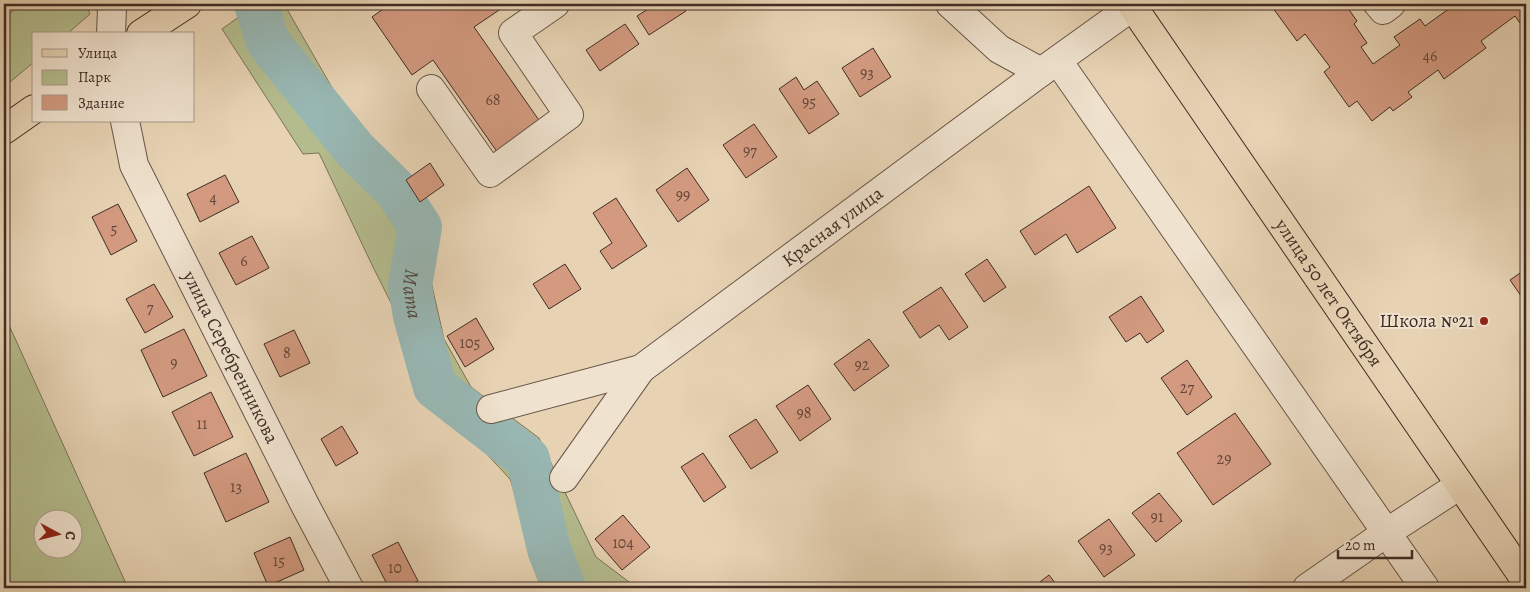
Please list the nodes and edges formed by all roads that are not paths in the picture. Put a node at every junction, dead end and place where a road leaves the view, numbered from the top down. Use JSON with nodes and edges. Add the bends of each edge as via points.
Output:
{"nodes":[{"id":1,"x":110,"y":4,"type":"edge"},
{"id":2,"x":187,"y":4,"type":"edge"},
{"id":3,"x":555,"y":4,"type":"edge"},
{"id":4,"x":950,"y":4,"type":"edge"},
{"id":5,"x":1378,"y":4,"type":"edge"},
{"id":6,"x":1391,"y":4,"type":"edge"},
{"id":7,"x":1132,"y":5,"type":"edge"},
{"id":8,"x":111,"y":32,"type":"edge"},
{"id":9,"x":144,"y":32,"type":"edge"},
{"id":10,"x":1049,"y":67,"type":"junction"},
{"id":11,"x":431,"y":89,"type":"dead end"},
{"id":12,"x":32,"y":109,"type":"edge"},
{"id":13,"x":125,"y":122,"type":"edge"},
{"id":14,"x":4,"y":130,"type":"edge"},
{"id":15,"x":641,"y":369,"type":"junction"},
{"id":16,"x":491,"y":409,"type":"dead end"},
{"id":17,"x":564,"y":478,"type":"dead end"},
{"id":18,"x":1460,"y":485,"type":"junction"},
{"id":19,"x":1386,"y":533,"type":"junction"},
{"id":20,"x":1526,"y":581,"type":"edge"},
{"id":21,"x":349,"y":588,"type":"edge"},
{"id":22,"x":1308,"y":588,"type":"edge"},
{"id":23,"x":1425,"y":588,"type":"edge"}],
"edges":[{"from":1,"to":8,"type":"street"},
{"from":2,"to":9,"type":"main road"},
{"from":3,"to":11,"type":"street","via":[[513,33],[569,115],[490,173]]},
{"from":4,"to":10,"type":"street","via":[[999,49]]},
{"from":5,"to":6,"type":"street","via":[[1383,10]]},
{"from":7,"to":10,"type":"street","name":"Красная улица"},
{"from":7,"to":18,"type":"main road","name":"улица 50 лет Октября"},
{"from":10,"to":15,"type":"street","name":"Красная улица"},
{"from":10,"to":19,"type":"street"},
{"from":12,"to":14,"type":"main road"},
{"from":13,"to":21,"type":"street","name":"улица Серебренникова","via":[[134,165]]},
{"from":15,"to":16,"type":"street"},
{"from":15,"to":17,"type":"street","name":"Красная улица"},
{"from":18,"to":19,"type":"street"},
{"from":18,"to":20,"type":"main road","name":"улица 50 лет Октября"},
{"from":19,"to":22,"type":"street"},
{"from":19,"to":23,"type":"street"}]}
